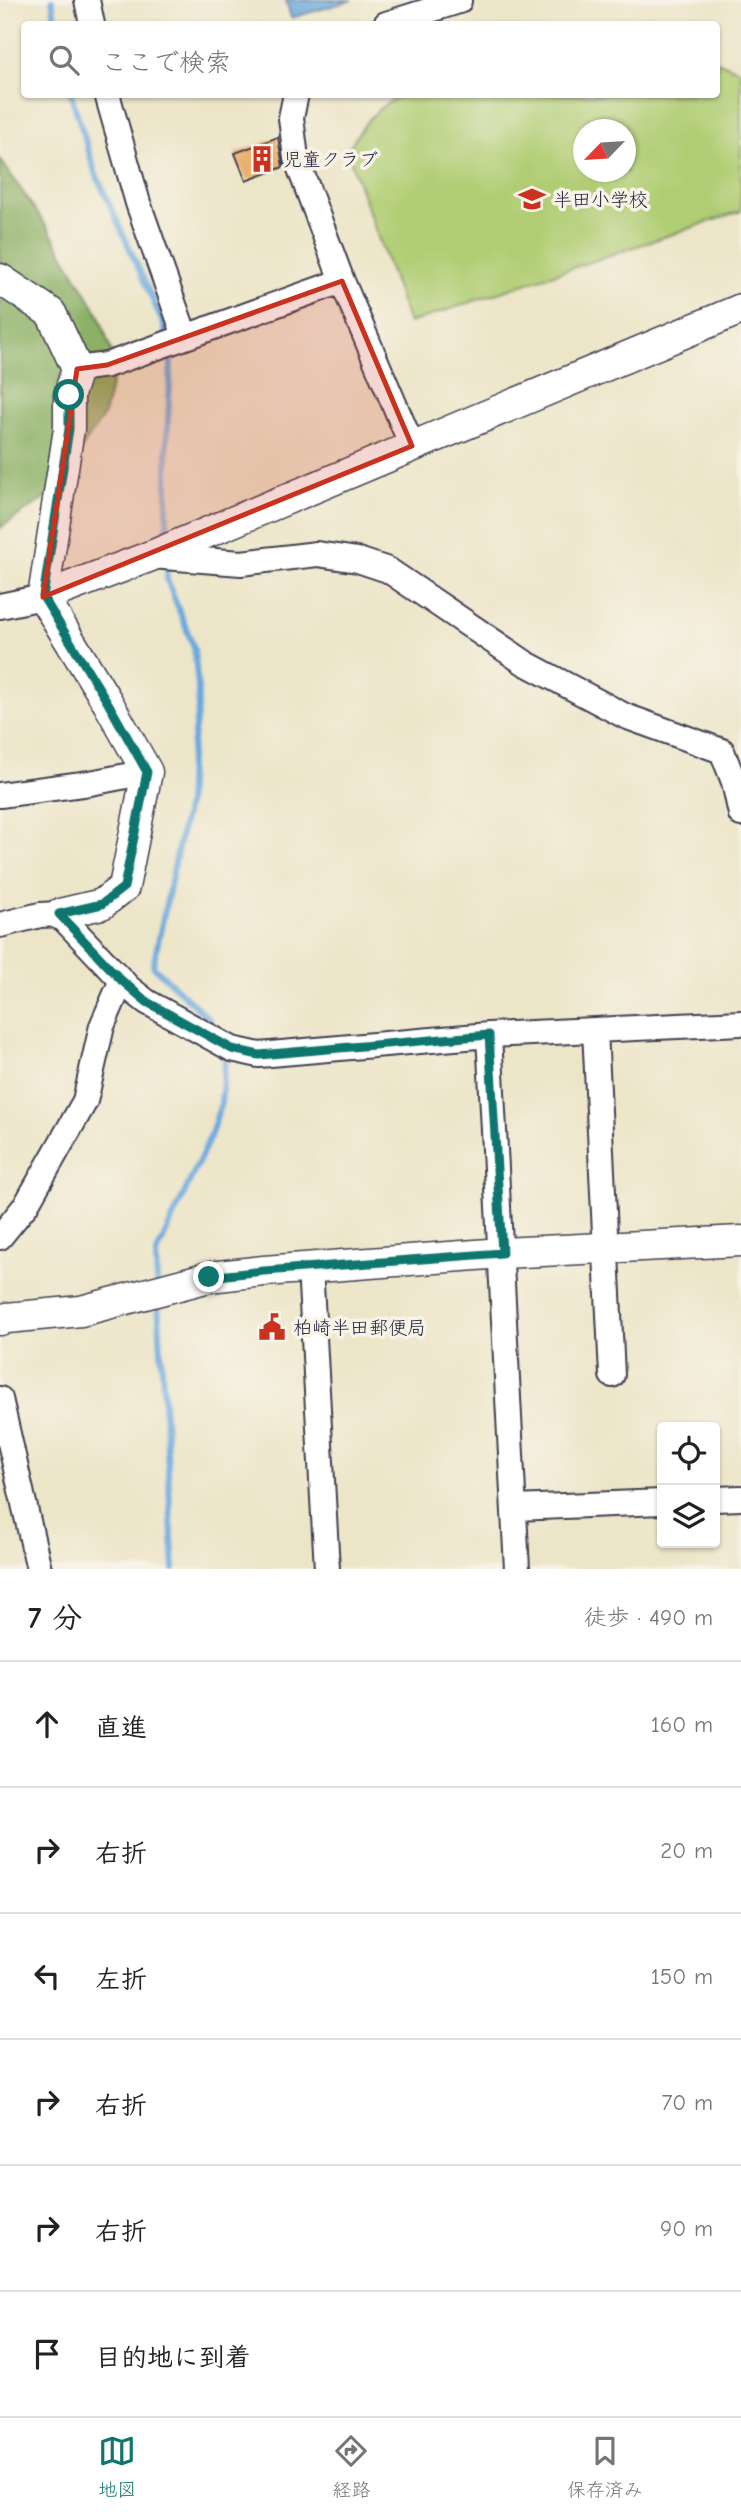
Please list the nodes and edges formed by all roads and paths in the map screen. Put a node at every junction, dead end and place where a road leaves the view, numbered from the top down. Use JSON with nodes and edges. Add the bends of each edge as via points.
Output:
{"nodes":[{"id":1,"x":87,"y":0,"type":"edge"},
{"id":2,"x":459,"y":2,"type":"edge"},
{"id":3,"x":91,"y":21,"type":"edge"},
{"id":4,"x":396,"y":21,"type":"edge"},
{"id":5,"x":108,"y":98,"type":"edge"},
{"id":6,"x":295,"y":98,"type":"edge"},
{"id":7,"x":0,"y":279,"type":"edge"},
{"id":8,"x":342,"y":281,"type":"junction"},
{"id":9,"x":741,"y":309,"type":"edge"},
{"id":10,"x":185,"y":336,"type":"junction"},
{"id":11,"x":77,"y":369,"type":"junction"},
{"id":12,"x":412,"y":446,"type":"junction"},
{"id":13,"x":151,"y":556,"type":"junction"},
{"id":14,"x":43,"y":597,"type":"junction"},
{"id":15,"x":0,"y":606,"type":"edge"},
{"id":16,"x":147,"y":772,"type":"junction"},
{"id":17,"x":0,"y":795,"type":"edge"},
{"id":18,"x":741,"y":814,"type":"edge"},
{"id":19,"x":59,"y":914,"type":"junction"},
{"id":20,"x":0,"y":925,"type":"edge"},
{"id":21,"x":121,"y":980,"type":"junction"},
{"id":22,"x":741,"y":1023,"type":"edge"},
{"id":23,"x":595,"y":1030,"type":"junction"},
{"id":24,"x":489,"y":1035,"type":"junction"},
{"id":25,"x":0,"y":1237,"type":"edge"},
{"id":26,"x":741,"y":1241,"type":"edge"},
{"id":27,"x":607,"y":1248,"type":"junction"},
{"id":28,"x":502,"y":1253,"type":"junction"},
{"id":29,"x":310,"y":1267,"type":"junction"},
{"id":30,"x":0,"y":1320,"type":"edge"},
{"id":31,"x":612,"y":1375,"type":"dead end"},
{"id":32,"x":0,"y":1399,"type":"edge"},
{"id":33,"x":741,"y":1498,"type":"edge"},
{"id":34,"x":720,"y":1499,"type":"edge"},
{"id":35,"x":657,"y":1502,"type":"edge"},
{"id":36,"x":515,"y":1508,"type":"junction"},
{"id":37,"x":39,"y":1569,"type":"edge"},
{"id":38,"x":327,"y":1569,"type":"edge"},
{"id":39,"x":517,"y":1569,"type":"edge"}],
"edges":[{"from":1,"to":3,"type":"street"},
{"from":2,"to":4,"type":"street"},
{"from":5,"to":10,"type":"street","via":[[138,203]]},
{"from":6,"to":8,"type":"street","via":[[290,118],[296,158]]},
{"from":7,"to":11,"type":"street","via":[[51,313]]},
{"from":8,"to":10,"type":"street"},
{"from":8,"to":12,"type":"street"},
{"from":9,"to":12,"type":"street"},
{"from":10,"to":11,"type":"street","via":[[107,365]]},
{"from":11,"to":14,"type":"street","via":[[69,395],[69,429]]},
{"from":12,"to":13,"type":"street"},
{"from":13,"to":14,"type":"street"},
{"from":13,"to":18,"type":"street","via":[[242,563],[317,554],[388,570],[525,663],[625,716],[722,751]]},
{"from":14,"to":15,"type":"street"},
{"from":14,"to":16,"type":"street"},
{"from":16,"to":17,"type":"street"},
{"from":16,"to":19,"type":"street","via":[[124,887],[102,904]]},
{"from":19,"to":20,"type":"street"},
{"from":19,"to":21,"type":"street"},
{"from":21,"to":24,"type":"street","via":[[147,1002],[232,1049],[259,1055]]},
{"from":21,"to":25,"type":"street","via":[[102,1026],[85,1101],[26,1205]]},
{"from":22,"to":23,"type":"street"},
{"from":23,"to":24,"type":"street"},
{"from":23,"to":27,"type":"street"},
{"from":24,"to":28,"type":"street"},
{"from":26,"to":27,"type":"street"},
{"from":27,"to":28,"type":"street"},
{"from":27,"to":31,"type":"street"},
{"from":28,"to":29,"type":"street"},
{"from":28,"to":36,"type":"street"},
{"from":29,"to":30,"type":"street","via":[[209,1277],[81,1311]]},
{"from":29,"to":38,"type":"street"},
{"from":32,"to":37,"type":"street"},
{"from":33,"to":34,"type":"street"},
{"from":35,"to":36,"type":"street"},
{"from":36,"to":39,"type":"street"}]}
